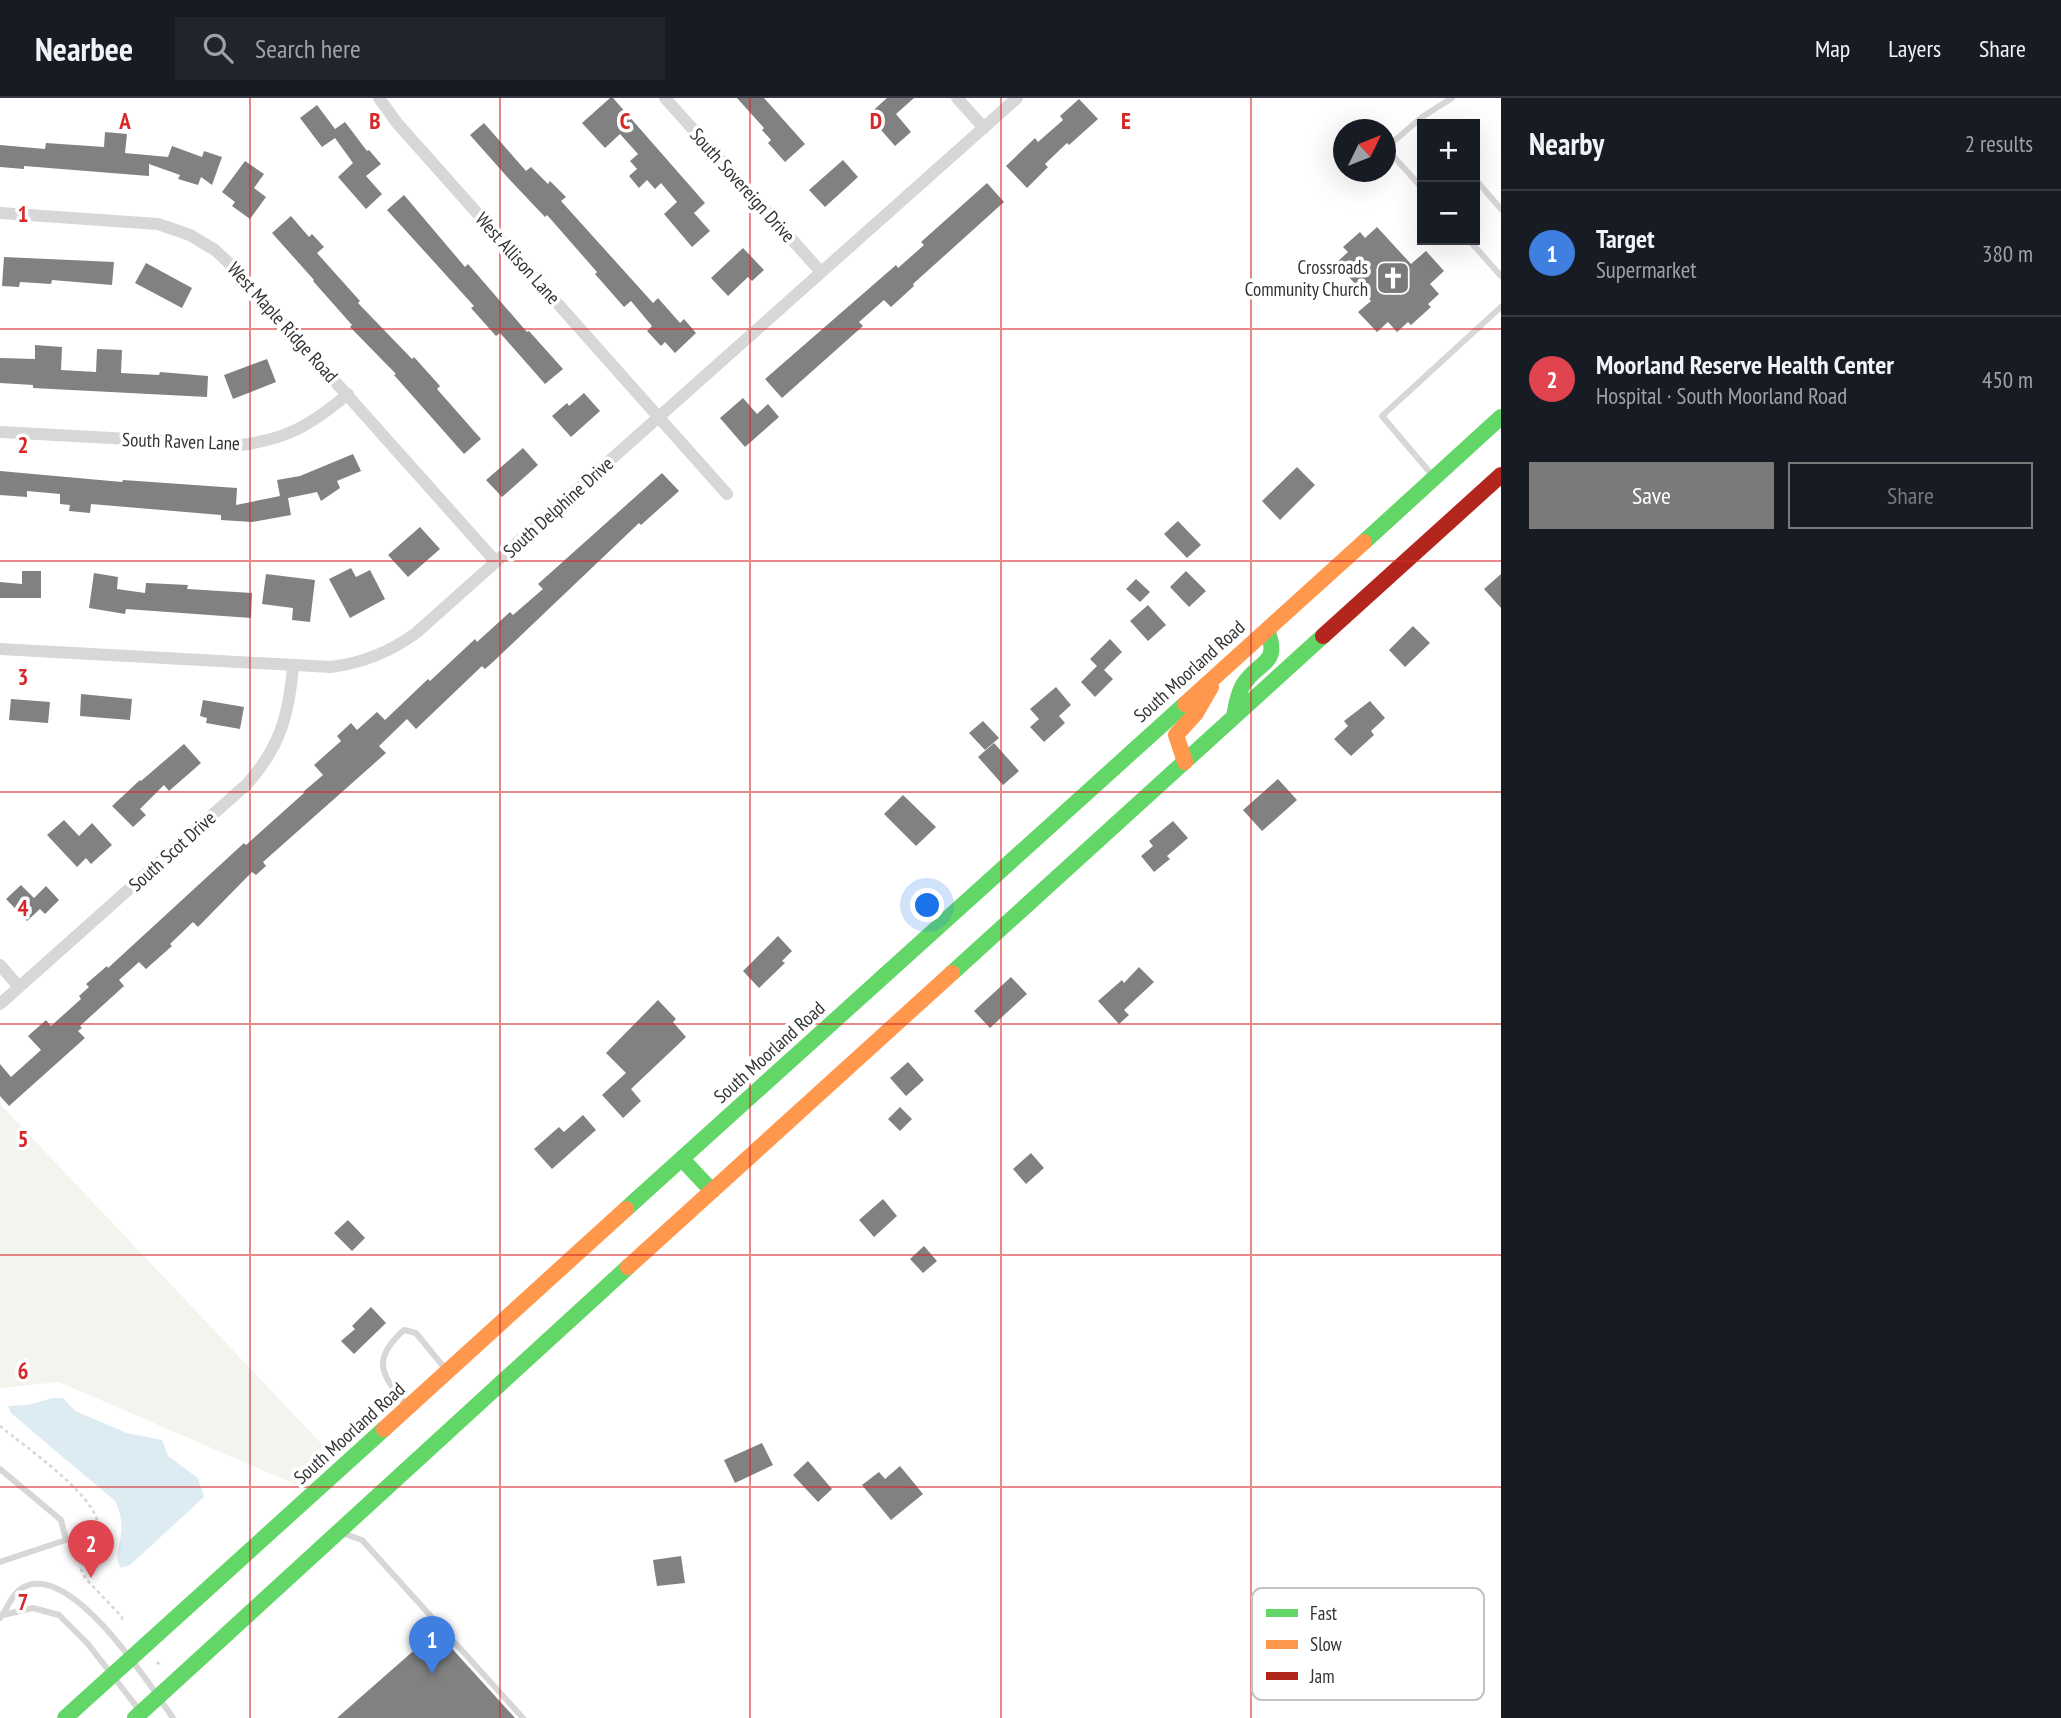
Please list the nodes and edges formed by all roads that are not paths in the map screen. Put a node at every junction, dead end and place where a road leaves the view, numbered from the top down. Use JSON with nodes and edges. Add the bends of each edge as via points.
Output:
{"nodes":[{"id":1,"x":379,"y":98,"type":"edge"},
{"id":2,"x":665,"y":98,"type":"edge"},
{"id":3,"x":957,"y":98,"type":"edge"},
{"id":4,"x":1017,"y":98,"type":"edge"},
{"id":5,"x":1452,"y":98,"type":"edge"},
{"id":6,"x":1422,"y":117,"type":"joint"},
{"id":7,"x":984,"y":128,"type":"junction"},
{"id":8,"x":1417,"y":182,"type":"edge"},
{"id":9,"x":1478,"y":182,"type":"edge"},
{"id":10,"x":1501,"y":209,"type":"edge"},
{"id":11,"x":0,"y":214,"type":"edge"},
{"id":12,"x":1473,"y":245,"type":"edge"},
{"id":13,"x":821,"y":272,"type":"junction"},
{"id":14,"x":1501,"y":276,"type":"edge"},
{"id":15,"x":1501,"y":307,"type":"edge"},
{"id":16,"x":348,"y":394,"type":"junction"},
{"id":17,"x":659,"y":417,"type":"junction"},
{"id":18,"x":1501,"y":417,"type":"edge"},
{"id":19,"x":0,"y":432,"type":"edge"},
{"id":20,"x":1501,"y":475,"type":"edge"},
{"id":21,"x":1434,"y":478,"type":"junction"},
{"id":22,"x":727,"y":494,"type":"dead end"},
{"id":23,"x":496,"y":562,"type":"junction"},
{"id":24,"x":1266,"y":630,"type":"junction"},
{"id":25,"x":0,"y":649,"type":"edge"},
{"id":26,"x":293,"y":666,"type":"junction"},
{"id":27,"x":1220,"y":672,"type":"junction"},
{"id":28,"x":1234,"y":717,"type":"junction"},
{"id":29,"x":1185,"y":762,"type":"junction"},
{"id":30,"x":0,"y":965,"type":"edge"},
{"id":31,"x":19,"y":987,"type":"junction"},
{"id":32,"x":0,"y":1004,"type":"edge"},
{"id":33,"x":682,"y":1159,"type":"junction"},
{"id":34,"x":712,"y":1191,"type":"junction"},
{"id":35,"x":448,"y":1372,"type":"junction"},
{"id":36,"x":409,"y":1407,"type":"junction"},
{"id":37,"x":0,"y":1469,"type":"edge"},
{"id":38,"x":337,"y":1531,"type":"junction"},
{"id":39,"x":0,"y":1562,"type":"edge"},
{"id":40,"x":1,"y":1616,"type":"edge"},
{"id":41,"x":130,"y":1659,"type":"junction"},
{"id":42,"x":111,"y":1675,"type":"junction"},
{"id":43,"x":158,"y":1696,"type":"junction"},
{"id":44,"x":140,"y":1716,"type":"edge"},
{"id":45,"x":65,"y":1718,"type":"edge"},
{"id":46,"x":173,"y":1718,"type":"edge"},
{"id":47,"x":523,"y":1718,"type":"edge"}],
"edges":[{"from":1,"to":17,"type":"street","name":"West Allison Lane"},
{"from":2,"to":13,"type":"street","name":"South Sovereign Drive"},
{"from":3,"to":7,"type":"street"},
{"from":4,"to":7,"type":"street","name":"South Delphine Drive"},
{"from":5,"to":6,"type":"lane"},
{"from":6,"to":8,"type":"lane","via":[[1386,148]]},
{"from":7,"to":13,"type":"street","name":"South Delphine Drive"},
{"from":9,"to":10,"type":"lane"},
{"from":11,"to":16,"type":"street","name":"West Maple Ridge Road","via":[[140,222],[190,235],[232,266]]},
{"from":12,"to":14,"type":"lane"},
{"from":13,"to":17,"type":"street","name":"South Delphine Drive"},
{"from":15,"to":21,"type":"lane","via":[[1382,416]]},
{"from":16,"to":19,"type":"street","name":"South Raven Lane","via":[[306,426],[241,445]]},
{"from":16,"to":23,"type":"street","name":"West Maple Ridge Road"},
{"from":17,"to":22,"type":"street","name":"West Allison Lane"},
{"from":17,"to":23,"type":"street","name":"South Delphine Drive"},
{"from":18,"to":21,"type":"main road","name":"South Moorland Road"},
{"from":20,"to":28,"type":"main road"},
{"from":21,"to":24,"type":"main road","name":"South Moorland Road"},
{"from":23,"to":26,"type":"street","name":"South Delphine Drive","via":[[396,647],[354,664]]},
{"from":24,"to":27,"type":"main road","name":"South Moorland Road"},
{"from":24,"to":28,"type":"main road","via":[[1272,654],[1244,683]]},
{"from":25,"to":26,"type":"street","name":"South Delphine Drive"},
{"from":26,"to":31,"type":"street","name":"South Scot Drive","via":[[286,718],[263,766]]},
{"from":27,"to":29,"type":"main road","via":[[1196,713],[1176,735]]},
{"from":27,"to":33,"type":"main road","name":"South Moorland Road"},
{"from":28,"to":29,"type":"main road"},
{"from":29,"to":34,"type":"main road"},
{"from":30,"to":31,"type":"street"},
{"from":31,"to":32,"type":"street","name":"South Scot Drive"},
{"from":33,"to":34,"type":"main road"},
{"from":33,"to":35,"type":"main road","name":"South Moorland Road"},
{"from":34,"to":38,"type":"main road"},
{"from":35,"to":36,"type":"main road","name":"South Moorland Road"},
{"from":35,"to":36,"type":"lane","via":[[416,1334],[404,1330],[395,1338],[381,1360],[382,1371]]},
{"from":36,"to":41,"type":"main road","name":"South Moorland Road"},
{"from":37,"to":39,"type":"lane","via":[[61,1520],[66,1540]]},
{"from":38,"to":43,"type":"main road"},
{"from":38,"to":47,"type":"lane","via":[[362,1540]]},
{"from":40,"to":41,"type":"lane","via":[[24,1586],[61,1589],[77,1599]]},
{"from":40,"to":42,"type":"lane","via":[[33,1608],[59,1615]]},
{"from":41,"to":42,"type":"main road","name":"South Moorland Road"},
{"from":41,"to":43,"type":"lane"},
{"from":42,"to":44,"type":"lane"},
{"from":42,"to":45,"type":"main road","name":"South Moorland Road"},
{"from":43,"to":44,"type":"main road"},
{"from":43,"to":46,"type":"lane"}]}
